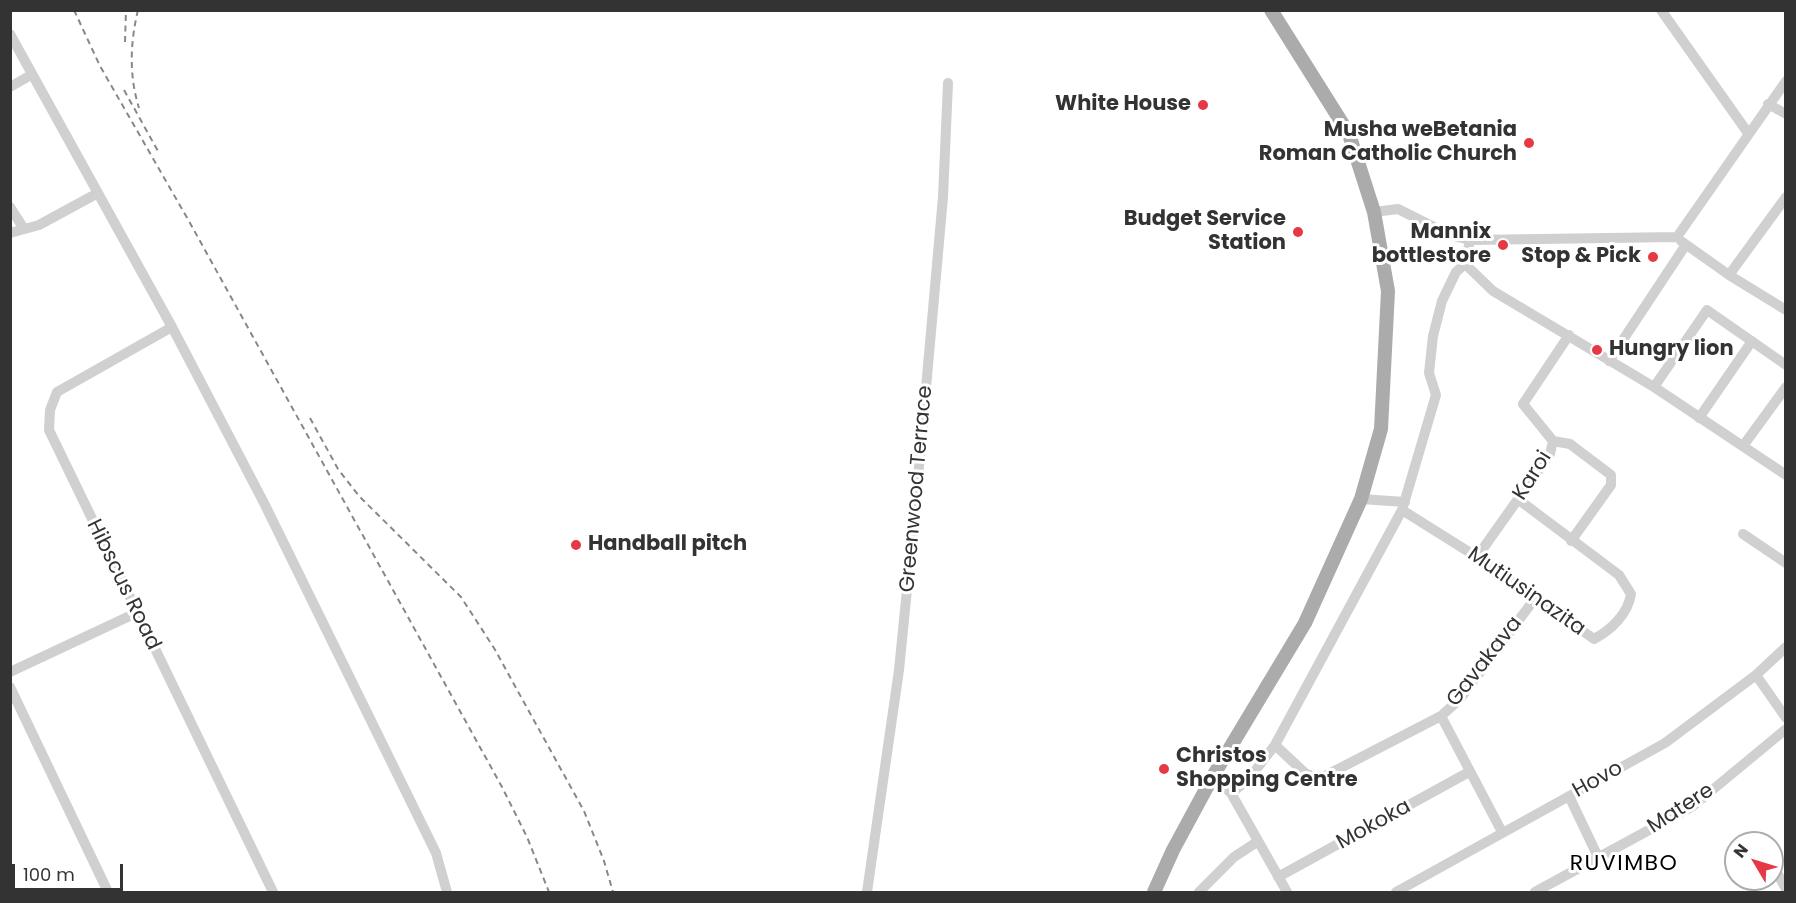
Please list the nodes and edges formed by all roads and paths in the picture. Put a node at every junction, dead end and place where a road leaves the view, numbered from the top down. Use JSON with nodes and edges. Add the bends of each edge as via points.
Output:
{"nodes":[{"id":1,"x":1271,"y":10,"type":"edge"},
{"id":2,"x":1661,"y":10,"type":"edge"},
{"id":3,"x":10,"y":34,"type":"edge"},
{"id":4,"x":31,"y":75,"type":"junction"},
{"id":5,"x":1785,"y":81,"type":"edge"},
{"id":6,"x":948,"y":83,"type":"dead end"},
{"id":7,"x":10,"y":87,"type":"edge"},
{"id":8,"x":1768,"y":104,"type":"junction"},
{"id":9,"x":1785,"y":114,"type":"edge"},
{"id":10,"x":1748,"y":133,"type":"junction"},
{"id":11,"x":98,"y":193,"type":"junction"},
{"id":12,"x":1785,"y":197,"type":"edge"},
{"id":13,"x":10,"y":207,"type":"edge"},
{"id":14,"x":1374,"y":212,"type":"junction"},
{"id":15,"x":24,"y":229,"type":"junction"},
{"id":16,"x":10,"y":233,"type":"edge"},
{"id":17,"x":1677,"y":237,"type":"junction"},
{"id":18,"x":1470,"y":240,"type":"junction"},
{"id":19,"x":1685,"y":246,"type":"junction"},
{"id":20,"x":1465,"y":264,"type":"junction"},
{"id":21,"x":1729,"y":275,"type":"junction"},
{"id":22,"x":1784,"y":306,"type":"edge"},
{"id":23,"x":172,"y":327,"type":"junction"},
{"id":24,"x":1569,"y":335,"type":"junction"},
{"id":25,"x":1752,"y":341,"type":"junction"},
{"id":26,"x":1609,"y":361,"type":"junction"},
{"id":27,"x":1785,"y":365,"type":"edge"},
{"id":28,"x":1654,"y":387,"type":"junction"},
{"id":29,"x":1785,"y":387,"type":"edge"},
{"id":30,"x":1699,"y":418,"type":"junction"},
{"id":31,"x":1553,"y":441,"type":"junction"},
{"id":32,"x":1743,"y":446,"type":"junction"},
{"id":33,"x":1785,"y":475,"type":"edge"},
{"id":34,"x":1361,"y":499,"type":"junction"},
{"id":35,"x":1519,"y":500,"type":"junction"},
{"id":36,"x":1403,"y":506,"type":"junction"},
{"id":37,"x":1743,"y":534,"type":"dead end"},
{"id":38,"x":1571,"y":541,"type":"junction"},
{"id":39,"x":1477,"y":557,"type":"junction"},
{"id":40,"x":1785,"y":563,"type":"edge"},
{"id":41,"x":1536,"y":597,"type":"junction"},
{"id":42,"x":136,"y":613,"type":"junction"},
{"id":43,"x":1785,"y":647,"type":"edge"},
{"id":44,"x":10,"y":672,"type":"edge"},
{"id":45,"x":1756,"y":675,"type":"junction"},
{"id":46,"x":10,"y":687,"type":"edge"},
{"id":47,"x":1442,"y":716,"type":"junction"},
{"id":48,"x":1785,"y":718,"type":"edge"},
{"id":49,"x":1785,"y":729,"type":"edge"},
{"id":50,"x":1275,"y":745,"type":"junction"},
{"id":51,"x":1469,"y":772,"type":"junction"},
{"id":52,"x":1213,"y":776,"type":"junction"},
{"id":53,"x":1230,"y":793,"type":"junction"},
{"id":54,"x":1569,"y":796,"type":"junction"},
{"id":55,"x":1502,"y":832,"type":"junction"},
{"id":56,"x":1257,"y":842,"type":"junction"},
{"id":57,"x":1599,"y":859,"type":"junction"},
{"id":58,"x":1278,"y":877,"type":"junction"},
{"id":59,"x":108,"y":892,"type":"edge"},
{"id":60,"x":273,"y":892,"type":"edge"},
{"id":61,"x":447,"y":892,"type":"edge"},
{"id":62,"x":867,"y":892,"type":"edge"},
{"id":63,"x":1154,"y":892,"type":"edge"},
{"id":64,"x":1199,"y":892,"type":"edge"},
{"id":65,"x":1287,"y":892,"type":"edge"},
{"id":66,"x":1396,"y":892,"type":"edge"},
{"id":67,"x":1535,"y":892,"type":"edge"}],
"edges":[{"from":1,"to":14,"type":"main road","via":[[1349,134]]},
{"from":2,"to":10,"type":"street"},
{"from":3,"to":4,"type":"street"},
{"from":4,"to":7,"type":"street"},
{"from":4,"to":11,"type":"street"},
{"from":5,"to":8,"type":"street"},
{"from":6,"to":62,"type":"street","name":"Greenwood Terrace","via":[[943,196],[918,489],[899,670]]},
{"from":8,"to":9,"type":"street"},
{"from":8,"to":10,"type":"street"},
{"from":10,"to":17,"type":"street"},
{"from":11,"to":15,"type":"street"},
{"from":11,"to":23,"type":"street"},
{"from":12,"to":21,"type":"street"},
{"from":13,"to":15,"type":"street"},
{"from":14,"to":18,"type":"street","via":[[1398,209],[1450,235]]},
{"from":14,"to":34,"type":"main road","via":[[1388,291],[1388,317],[1381,429]]},
{"from":15,"to":16,"type":"street"},
{"from":17,"to":18,"type":"street"},
{"from":17,"to":19,"type":"street"},
{"from":18,"to":20,"type":"street"},
{"from":19,"to":21,"type":"street"},
{"from":19,"to":26,"type":"street"},
{"from":20,"to":24,"type":"street","via":[[1493,291]]},
{"from":20,"to":36,"type":"street","via":[[1456,272],[1436,324],[1429,373],[1436,395]]},
{"from":21,"to":22,"type":"street"},
{"from":23,"to":42,"type":"street","name":"Hibscus Road","via":[[57,392],[50,410],[49,430]]},
{"from":23,"to":61,"type":"street","via":[[264,502],[436,853]]},
{"from":24,"to":26,"type":"street"},
{"from":24,"to":31,"type":"street","name":"Karoi","via":[[1523,404]]},
{"from":25,"to":27,"type":"street"},
{"from":25,"to":28,"type":"street","via":[[1707,310]]},
{"from":25,"to":30,"type":"street"},
{"from":26,"to":28,"type":"street"},
{"from":28,"to":30,"type":"street"},
{"from":29,"to":32,"type":"street"},
{"from":30,"to":32,"type":"street"},
{"from":31,"to":35,"type":"street","name":"Karoi","via":[[1550,454]]},
{"from":31,"to":38,"type":"street","via":[[1570,444],[1611,475],[1611,485]]},
{"from":32,"to":33,"type":"street"},
{"from":34,"to":36,"type":"street"},
{"from":34,"to":52,"type":"main road","via":[[1305,623]]},
{"from":35,"to":38,"type":"street","name":"Mutiusinazita"},
{"from":35,"to":39,"type":"street","name":"Karoi"},
{"from":36,"to":39,"type":"street","name":"Mutiusinazita"},
{"from":36,"to":50,"type":"street"},
{"from":37,"to":40,"type":"street"},
{"from":38,"to":41,"type":"street","name":"Mutiusinazita","via":[[1619,575],[1631,594],[1630,604],[1609,631],[1594,639]]},
{"from":39,"to":41,"type":"street","name":"Mutiusinazita"},
{"from":41,"to":47,"type":"street","name":"Gavakava","via":[[1460,699]]},
{"from":42,"to":44,"type":"street"},
{"from":42,"to":60,"type":"street","name":"Hibscus Road"},
{"from":43,"to":45,"type":"street","name":"Hovo"},
{"from":45,"to":48,"type":"street"},
{"from":45,"to":54,"type":"street","name":"Hovo","via":[[1665,743]]},
{"from":46,"to":59,"type":"street"},
{"from":47,"to":50,"type":"street","name":"Gavakava","via":[[1319,779],[1305,773]]},
{"from":47,"to":51,"type":"street"},
{"from":49,"to":57,"type":"street","name":"Matere","via":[[1693,806]]},
{"from":50,"to":53,"type":"street","via":[[1248,780]]},
{"from":51,"to":55,"type":"street"},
{"from":51,"to":58,"type":"street","name":"Mokoka"},
{"from":52,"to":53,"type":"street"},
{"from":52,"to":63,"type":"main road"},
{"from":53,"to":56,"type":"street"},
{"from":54,"to":55,"type":"street","name":"Hovo"},
{"from":54,"to":57,"type":"street"},
{"from":55,"to":66,"type":"street","name":"Hovo"},
{"from":56,"to":58,"type":"street"},
{"from":56,"to":64,"type":"street","via":[[1234,857]]},
{"from":57,"to":67,"type":"street","name":"Matere"},
{"from":58,"to":65,"type":"street"}]}
